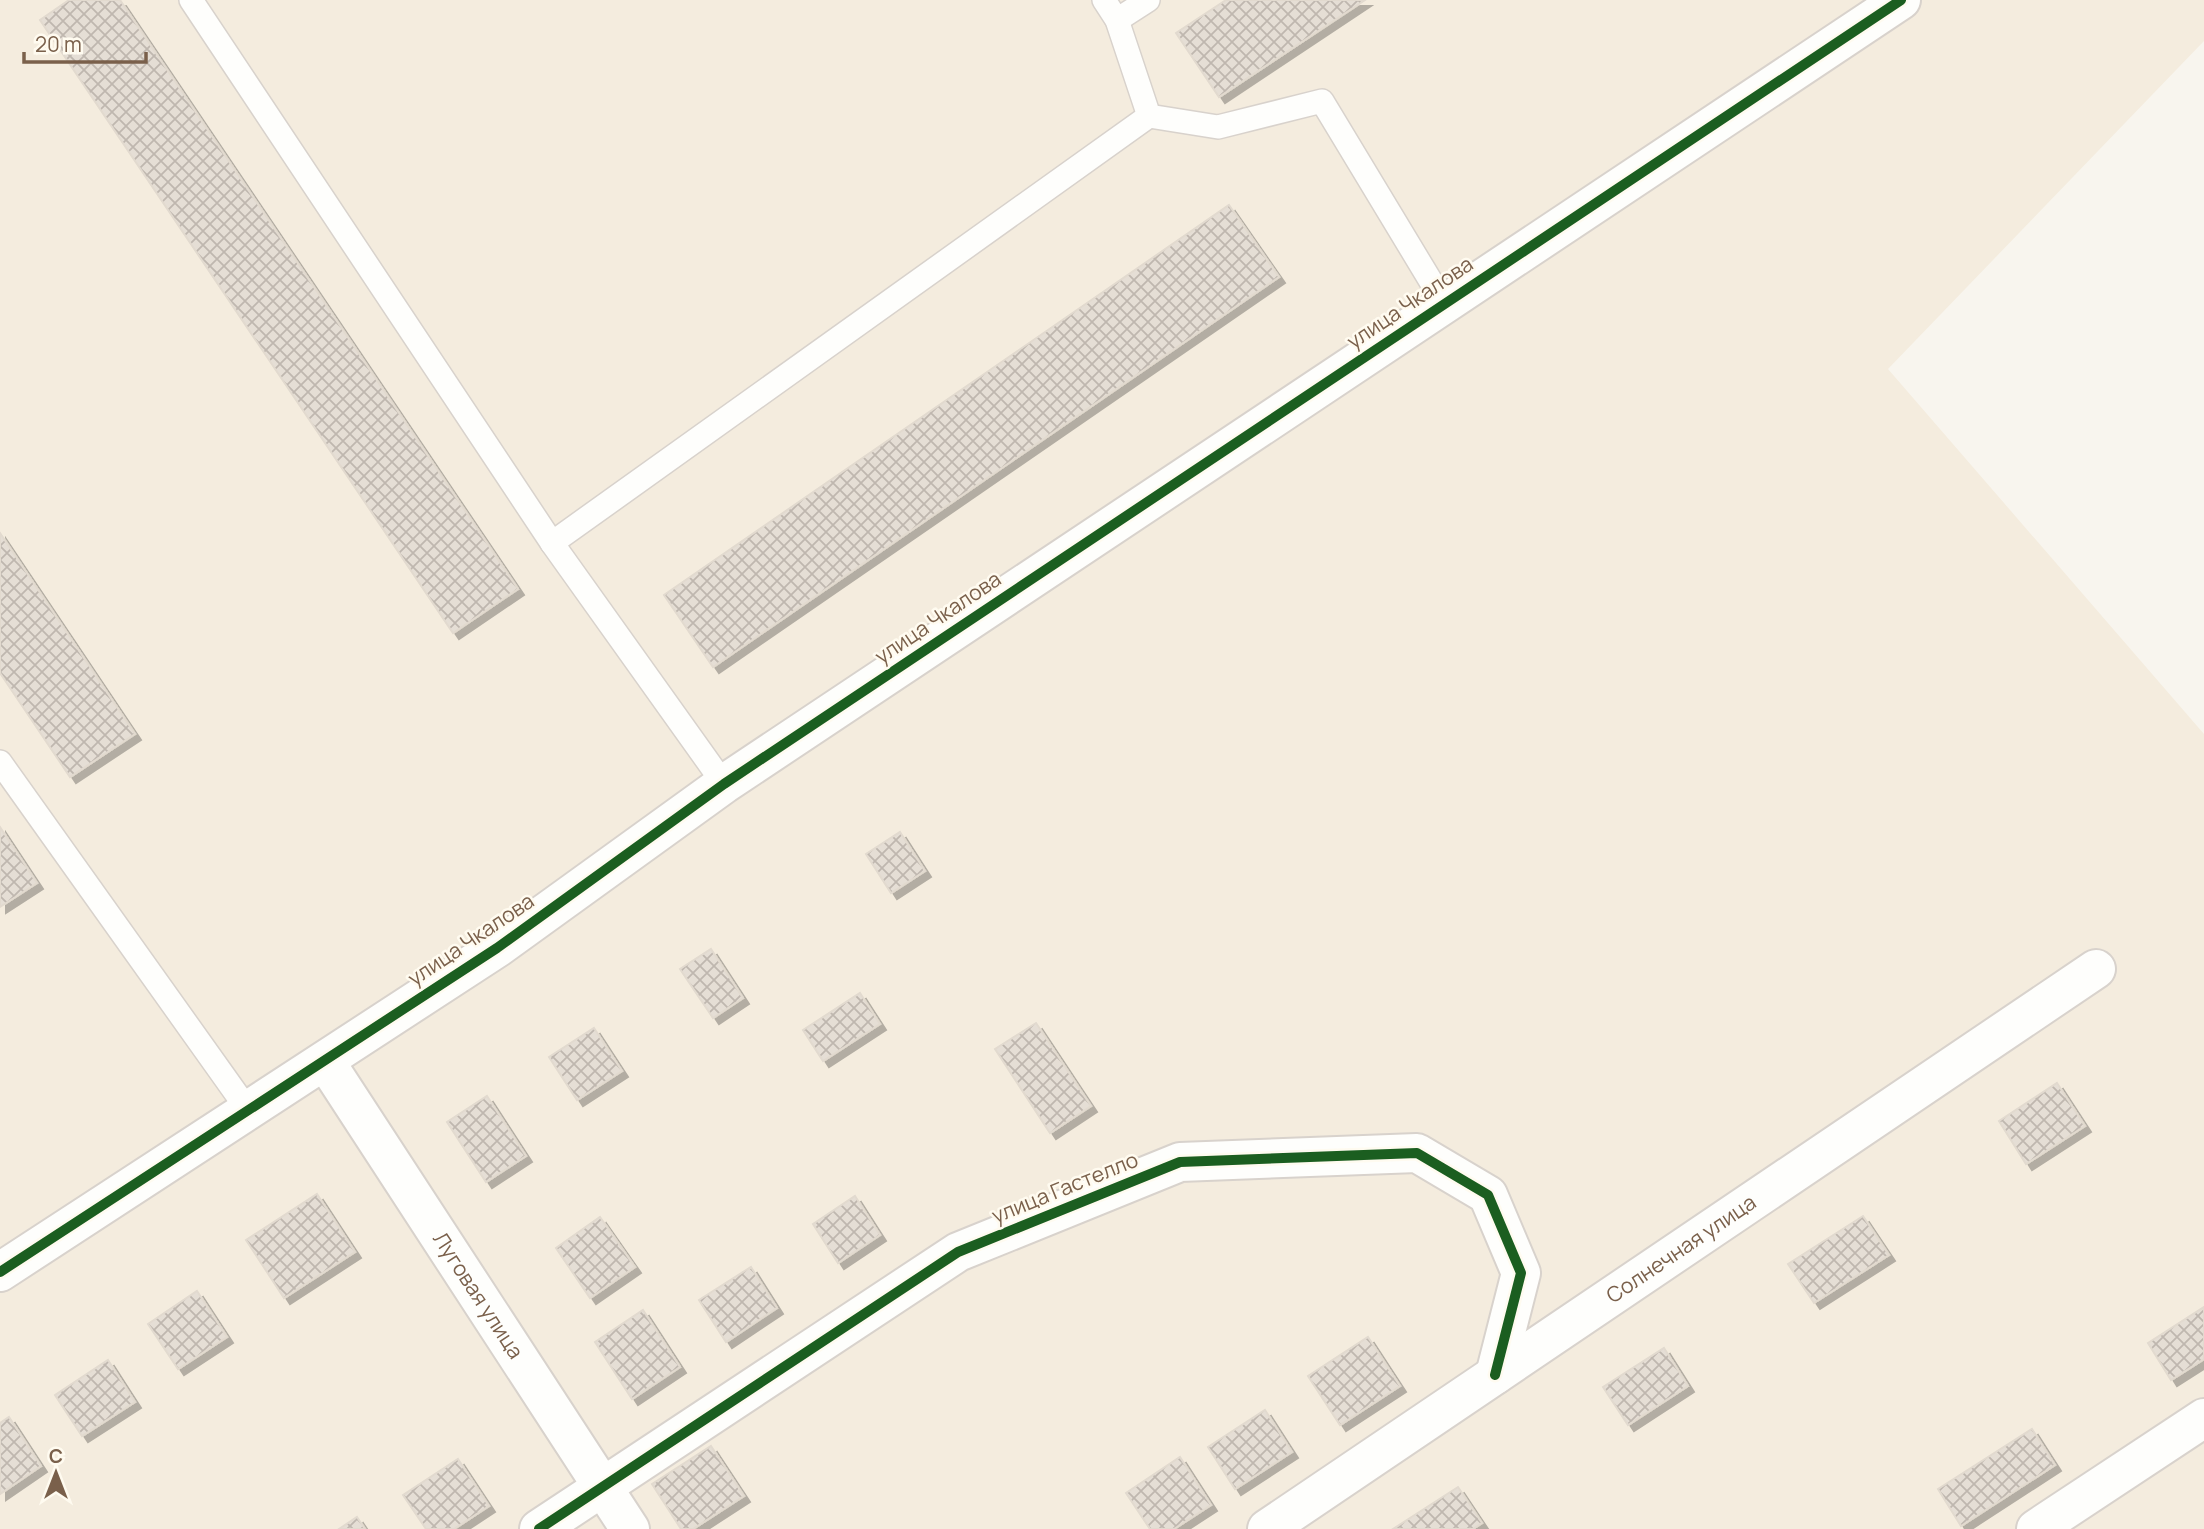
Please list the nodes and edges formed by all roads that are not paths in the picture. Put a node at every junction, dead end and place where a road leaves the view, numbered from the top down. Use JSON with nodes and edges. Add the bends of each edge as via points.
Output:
{"nodes":[{"id":1,"x":191,"y":0,"type":"edge"},
{"id":2,"x":1104,"y":0,"type":"edge"},
{"id":3,"x":1148,"y":0,"type":"edge"},
{"id":4,"x":1901,"y":0,"type":"edge"},
{"id":5,"x":1117,"y":20,"type":"junction"},
{"id":6,"x":1149,"y":116,"type":"junction"},
{"id":7,"x":1444,"y":303,"type":"junction"},
{"id":8,"x":552,"y":543,"type":"junction"},
{"id":9,"x":0,"y":762,"type":"edge"},
{"id":10,"x":724,"y":784,"type":"junction"},
{"id":11,"x":2096,"y":969,"type":"dead end"},
{"id":12,"x":325,"y":1061,"type":"junction"},
{"id":13,"x":248,"y":1110,"type":"junction"},
{"id":14,"x":0,"y":1272,"type":"edge"},
{"id":15,"x":1495,"y":1375,"type":"junction"},
{"id":16,"x":2204,"y":1418,"type":"edge"},
{"id":17,"x":603,"y":1487,"type":"junction"},
{"id":18,"x":539,"y":1529,"type":"edge"},
{"id":19,"x":630,"y":1529,"type":"edge"},
{"id":20,"x":1267,"y":1529,"type":"edge"},
{"id":21,"x":2036,"y":1529,"type":"edge"}],
"edges":[{"from":1,"to":8,"type":"lane"},
{"from":2,"to":5,"type":"lane"},
{"from":3,"to":5,"type":"lane"},
{"from":4,"to":7,"type":"street","name":"улица Чкалова"},
{"from":5,"to":6,"type":"lane"},
{"from":6,"to":7,"type":"lane","via":[[1217,127],[1322,102]]},
{"from":6,"to":8,"type":"lane"},
{"from":7,"to":10,"type":"street","name":"улица Чкалова"},
{"from":8,"to":10,"type":"lane"},
{"from":9,"to":13,"type":"lane"},
{"from":10,"to":12,"type":"street","name":"улица Чкалова","via":[[497,948]]},
{"from":11,"to":15,"type":"street","name":"Солнечная улица"},
{"from":12,"to":13,"type":"street","name":"улица Чкалова"},
{"from":12,"to":17,"type":"street","name":"Луговая улица"},
{"from":13,"to":14,"type":"street","name":"улица Чкалова"},
{"from":15,"to":17,"type":"street","name":"улица Гастелло","via":[[1521,1273],[1488,1195],[1417,1153],[1181,1162],[958,1252]]},
{"from":15,"to":20,"type":"street","name":"Солнечная улица"},
{"from":16,"to":21,"type":"street"},
{"from":17,"to":18,"type":"street","name":"улица Гастелло"},
{"from":17,"to":19,"type":"street","name":"Луговая улица"}]}
